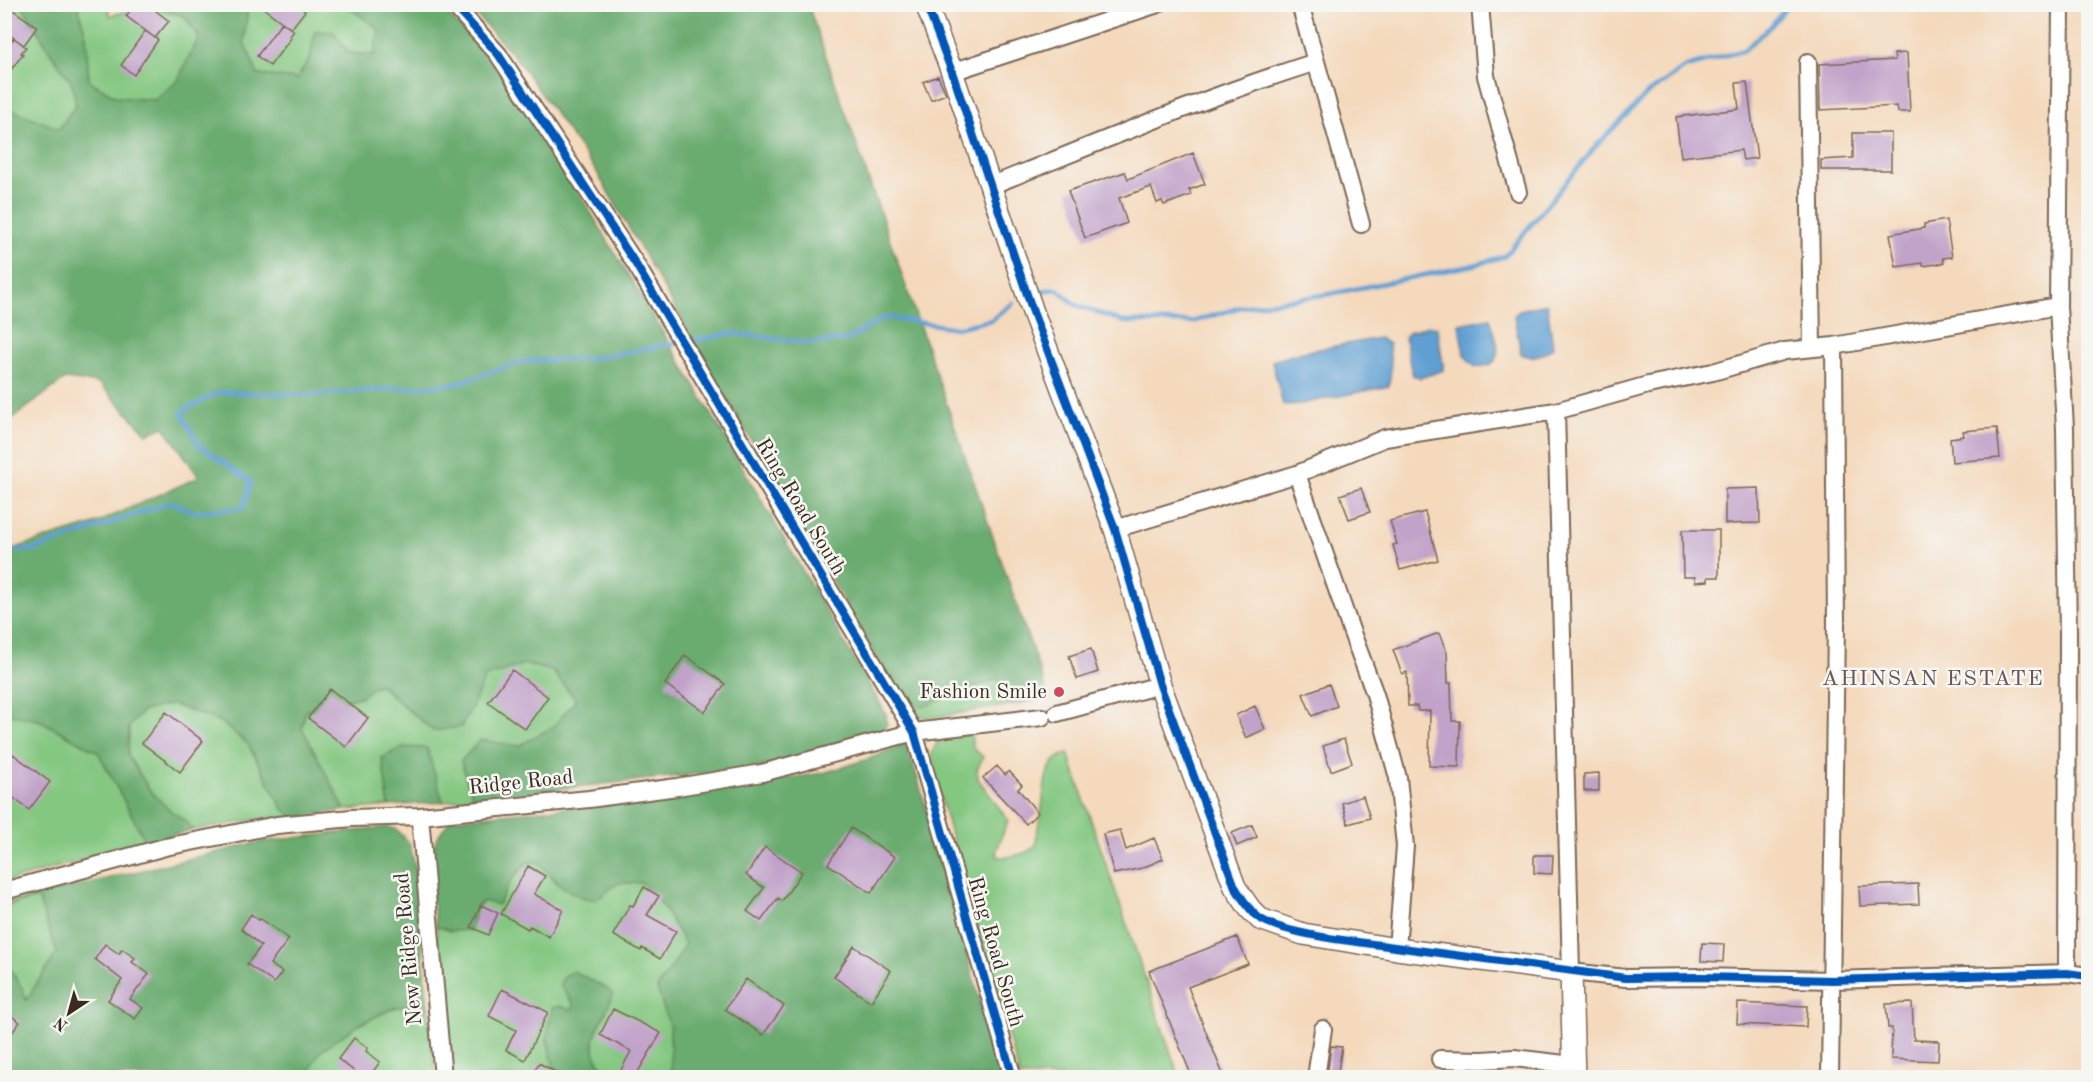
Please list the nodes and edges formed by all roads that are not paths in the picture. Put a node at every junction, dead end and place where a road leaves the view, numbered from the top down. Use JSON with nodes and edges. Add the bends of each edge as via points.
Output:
{"nodes":[{"id":1,"x":453,"y":4,"type":"edge"},
{"id":2,"x":926,"y":4,"type":"edge"},
{"id":3,"x":1158,"y":4,"type":"edge"},
{"id":4,"x":1300,"y":4,"type":"edge"},
{"id":5,"x":1480,"y":4,"type":"edge"},
{"id":6,"x":2061,"y":4,"type":"edge"},
{"id":7,"x":1316,"y":62,"type":"junction"},
{"id":8,"x":1808,"y":62,"type":"dead end"},
{"id":9,"x":952,"y":72,"type":"junction"},
{"id":10,"x":990,"y":186,"type":"junction"},
{"id":11,"x":1518,"y":192,"type":"dead end"},
{"id":12,"x":1361,"y":224,"type":"dead end"},
{"id":13,"x":2058,"y":306,"type":"junction"},
{"id":14,"x":1834,"y":346,"type":"junction"},
{"id":15,"x":1812,"y":347,"type":"junction"},
{"id":16,"x":1556,"y":411,"type":"junction"},
{"id":17,"x":1298,"y":474,"type":"junction"},
{"id":18,"x":1115,"y":529,"type":"junction"},
{"id":19,"x":1160,"y":685,"type":"junction"},
{"id":20,"x":914,"y":732,"type":"junction"},
{"id":21,"x":420,"y":816,"type":"junction"},
{"id":22,"x":4,"y":891,"type":"edge"},
{"id":23,"x":1397,"y":949,"type":"junction"},
{"id":24,"x":1571,"y":972,"type":"junction"},
{"id":25,"x":2067,"y":974,"type":"junction"},
{"id":26,"x":2088,"y":976,"type":"edge"},
{"id":27,"x":1832,"y":980,"type":"junction"},
{"id":28,"x":1323,"y":1029,"type":"dead end"},
{"id":29,"x":1440,"y":1059,"type":"dead end"},
{"id":30,"x":1574,"y":1071,"type":"edge"},
{"id":31,"x":443,"y":1077,"type":"edge"},
{"id":32,"x":1013,"y":1077,"type":"edge"},
{"id":33,"x":1316,"y":1077,"type":"edge"},
{"id":34,"x":1830,"y":1077,"type":"edge"}],
"edges":[{"from":1,"to":20,"type":"street","name":"Ring Road South","via":[[498,54],[635,263]]},
{"from":2,"to":9,"type":"street"},
{"from":3,"to":9,"type":"street"},
{"from":4,"to":7,"type":"street"},
{"from":5,"to":11,"type":"street","via":[[1486,76]]},
{"from":6,"to":13,"type":"street"},
{"from":7,"to":10,"type":"street","via":[[1168,114]]},
{"from":7,"to":12,"type":"street"},
{"from":8,"to":15,"type":"street"},
{"from":9,"to":10,"type":"street"},
{"from":10,"to":18,"type":"street"},
{"from":13,"to":14,"type":"street"},
{"from":13,"to":25,"type":"street","via":[[2065,428],[2068,633]]},
{"from":14,"to":15,"type":"street"},
{"from":14,"to":27,"type":"street"},
{"from":15,"to":16,"type":"street"},
{"from":16,"to":17,"type":"street","via":[[1385,438]]},
{"from":16,"to":24,"type":"street"},
{"from":17,"to":18,"type":"street"},
{"from":17,"to":23,"type":"street","via":[[1375,693],[1398,778],[1405,846]]},
{"from":18,"to":19,"type":"street"},
{"from":19,"to":20,"type":"street","name":"Ridge Road","via":[[1050,715]]},
{"from":19,"to":23,"type":"street","via":[[1235,888],[1250,909],[1260,919],[1303,934]]},
{"from":20,"to":21,"type":"street","name":"Ridge Road","via":[[762,773],[590,799]]},
{"from":20,"to":32,"type":"street","name":"Ring Road South"},
{"from":21,"to":22,"type":"street","name":"Ridge Road","via":[[277,825],[210,837]]},
{"from":21,"to":31,"type":"street","name":"New Ridge Road"},
{"from":23,"to":24,"type":"street"},
{"from":24,"to":27,"type":"street","via":[[1626,978]]},
{"from":24,"to":30,"type":"street"},
{"from":25,"to":26,"type":"street"},
{"from":25,"to":27,"type":"street"},
{"from":27,"to":34,"type":"street"},
{"from":28,"to":33,"type":"street"},
{"from":29,"to":30,"type":"street","via":[[1514,1058]]}]}
